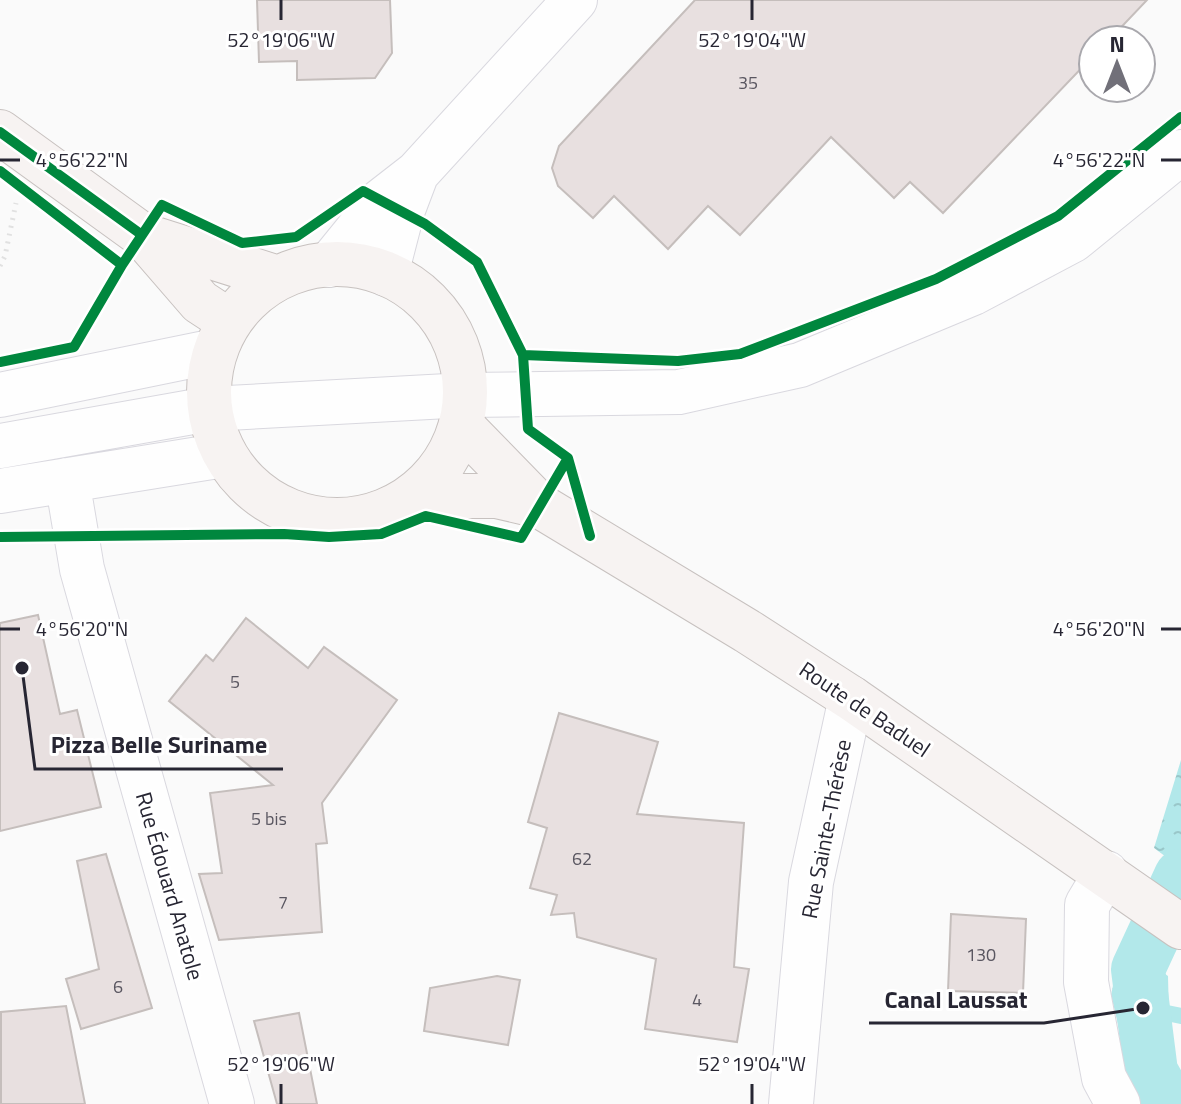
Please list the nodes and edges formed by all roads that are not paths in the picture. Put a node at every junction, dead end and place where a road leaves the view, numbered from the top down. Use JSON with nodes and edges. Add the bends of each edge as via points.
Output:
{"nodes":[{"id":1,"x":575,"y":0,"type":"edge"},
{"id":2,"x":0,"y":132,"type":"edge"},
{"id":3,"x":1181,"y":152,"type":"edge"},
{"id":4,"x":417,"y":173,"type":"junction"},
{"id":5,"x":142,"y":235,"type":"junction"},
{"id":6,"x":329,"y":265,"type":"junction"},
{"id":7,"x":386,"y":274,"type":"junction"},
{"id":8,"x":278,"y":278,"type":"junction"},
{"id":9,"x":222,"y":336,"type":"junction"},
{"id":10,"x":0,"y":395,"type":"edge"},
{"id":11,"x":209,"y":409,"type":"junction"},
{"id":12,"x":464,"y":411,"type":"junction"},
{"id":13,"x":0,"y":446,"type":"edge"},
{"id":14,"x":224,"y":455,"type":"junction"},
{"id":15,"x":67,"y":480,"type":"junction"},
{"id":16,"x":0,"y":491,"type":"edge"},
{"id":17,"x":414,"y":496,"type":"junction"},
{"id":18,"x":540,"y":506,"type":"junction"},
{"id":19,"x":851,"y":698,"type":"junction"},
{"id":20,"x":1118,"y":881,"type":"junction"},
{"id":21,"x":1181,"y":927,"type":"edge"},
{"id":22,"x":232,"y":1104,"type":"edge"},
{"id":23,"x":791,"y":1104,"type":"edge"},
{"id":24,"x":1118,"y":1104,"type":"edge"}],
"edges":[{"from":1,"to":4,"type":"street"},
{"from":2,"to":5,"type":"main road"},
{"from":3,"to":12,"type":"street","via":[[1073,240],[973,293],[800,365],[679,392]]},
{"from":4,"to":6,"type":"street","via":[[381,201]]},
{"from":4,"to":7,"type":"street"},
{"from":5,"to":8,"type":"main road"},
{"from":5,"to":9,"type":"main road"},
{"from":6,"to":7,"type":"main road"},
{"from":6,"to":8,"type":"main road"},
{"from":7,"to":12,"type":"main road","via":[[419,293],[445,322],[461,358]]},
{"from":8,"to":9,"type":"main road","via":[[251,297]]},
{"from":9,"to":10,"type":"street"},
{"from":9,"to":11,"type":"main road","via":[[209,380]]},
{"from":11,"to":12,"type":"street"},
{"from":11,"to":13,"type":"street"},
{"from":11,"to":14,"type":"main road"},
{"from":12,"to":17,"type":"main road","via":[[443,466]]},
{"from":12,"to":18,"type":"main road","name":"Route de Baduel"},
{"from":14,"to":15,"type":"street"},
{"from":14,"to":17,"type":"main road","via":[[249,487],[287,510],[330,520],[374,515]]},
{"from":15,"to":16,"type":"street"},
{"from":15,"to":22,"type":"street","name":"Rue Édouard Anatole","via":[[82,569]]},
{"from":17,"to":18,"type":"main road","name":"Route de Baduel","via":[[497,496]]},
{"from":18,"to":19,"type":"main road","name":"Route de Baduel"},
{"from":19,"to":20,"type":"main road","name":"Route de Baduel"},
{"from":19,"to":23,"type":"street","name":"Rue Sainte-Thérèse","via":[[811,882]]},
{"from":20,"to":21,"type":"main road","name":"Route de Baduel"},
{"from":20,"to":24,"type":"street","via":[[1087,905],[1086,982],[1104,1078]]}]}
